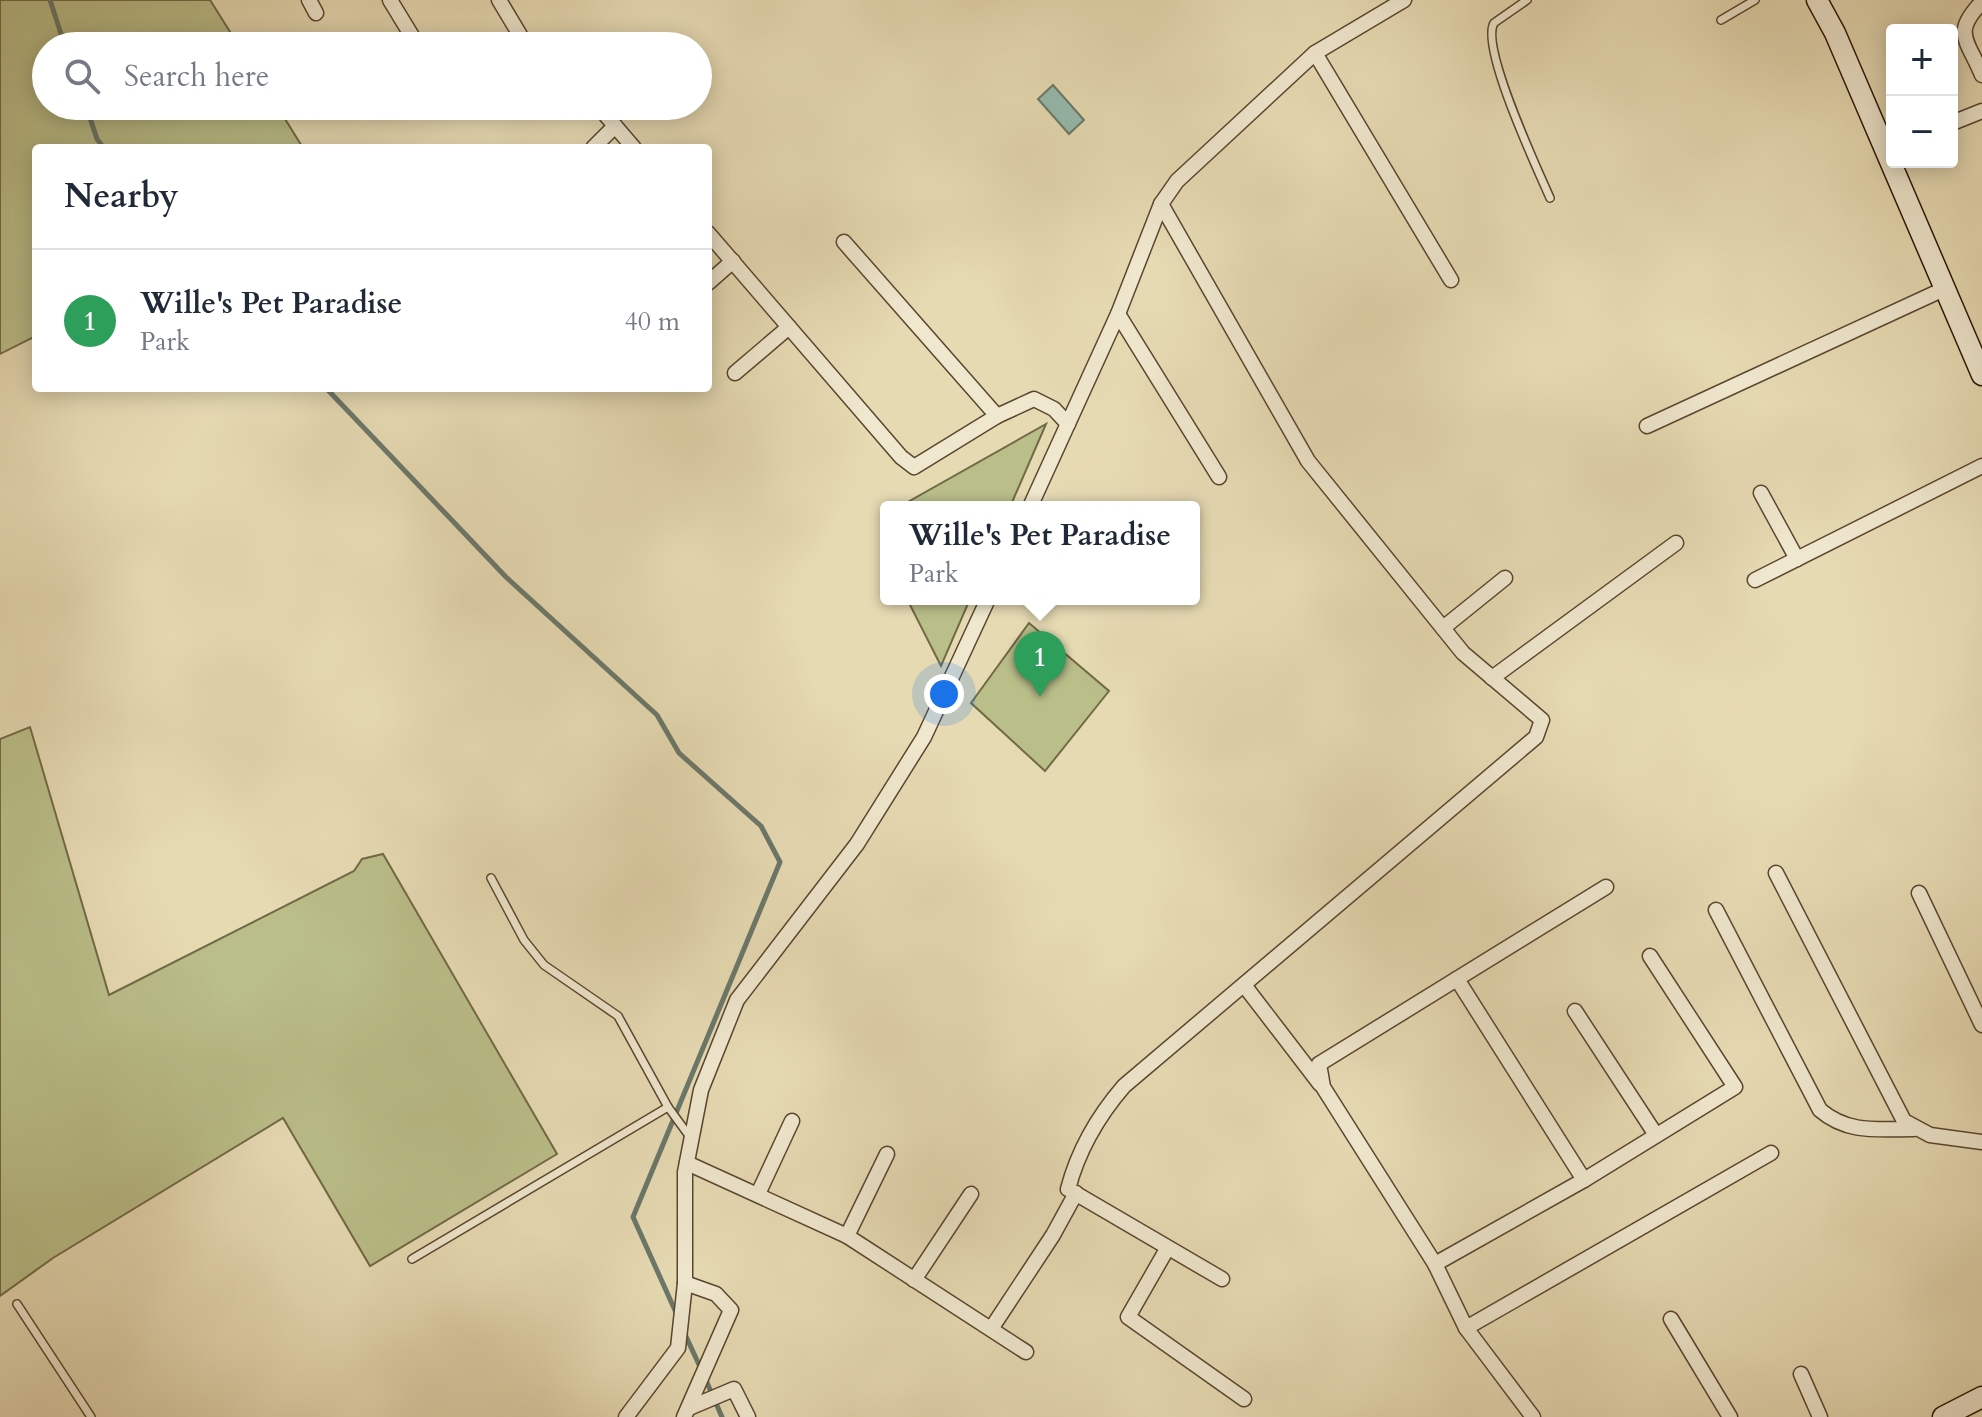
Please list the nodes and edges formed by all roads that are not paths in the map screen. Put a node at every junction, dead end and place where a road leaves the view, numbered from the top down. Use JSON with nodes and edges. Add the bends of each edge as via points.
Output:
{"nodes":[{"id":1,"x":390,"y":0,"type":"edge"},
{"id":2,"x":499,"y":0,"type":"edge"},
{"id":3,"x":1404,"y":0,"type":"edge"},
{"id":4,"x":1527,"y":0,"type":"edge"},
{"id":5,"x":1755,"y":0,"type":"edge"},
{"id":6,"x":1817,"y":0,"type":"edge"},
{"id":7,"x":1982,"y":2,"type":"edge"},
{"id":8,"x":1721,"y":20,"type":"dead end"},
{"id":9,"x":409,"y":32,"type":"edge"},
{"id":10,"x":518,"y":32,"type":"edge"},
{"id":11,"x":1315,"y":53,"type":"junction"},
{"id":12,"x":1982,"y":75,"type":"edge"},
{"id":13,"x":1982,"y":111,"type":"edge"},
{"id":14,"x":610,"y":120,"type":"edge"},
{"id":15,"x":1958,"y":121,"type":"edge"},
{"id":16,"x":615,"y":126,"type":"junction"},
{"id":17,"x":1886,"y":143,"type":"edge"},
{"id":18,"x":597,"y":144,"type":"edge"},
{"id":19,"x":631,"y":144,"type":"edge"},
{"id":20,"x":1896,"y":168,"type":"edge"},
{"id":21,"x":1550,"y":198,"type":"dead end"},
{"id":22,"x":1161,"y":204,"type":"junction"},
{"id":23,"x":712,"y":237,"type":"edge"},
{"id":24,"x":844,"y":242,"type":"dead end"},
{"id":25,"x":733,"y":261,"type":"junction"},
{"id":26,"x":712,"y":279,"type":"edge"},
{"id":27,"x":1451,"y":280,"type":"dead end"},
{"id":28,"x":1944,"y":289,"type":"junction"},
{"id":29,"x":1118,"y":314,"type":"junction"},
{"id":30,"x":789,"y":327,"type":"junction"},
{"id":31,"x":735,"y":373,"type":"dead end"},
{"id":32,"x":1982,"y":375,"type":"edge"},
{"id":33,"x":997,"y":416,"type":"junction"},
{"id":34,"x":1068,"y":424,"type":"junction"},
{"id":35,"x":1647,"y":426,"type":"dead end"},
{"id":36,"x":1982,"y":466,"type":"edge"},
{"id":37,"x":1219,"y":477,"type":"dead end"},
{"id":38,"x":1761,"y":493,"type":"dead end"},
{"id":39,"x":1033,"y":501,"type":"edge"},
{"id":40,"x":1676,"y":543,"type":"dead end"},
{"id":41,"x":1797,"y":559,"type":"junction"},
{"id":42,"x":1505,"y":578,"type":"dead end"},
{"id":43,"x":1755,"y":580,"type":"dead end"},
{"id":44,"x":985,"y":605,"type":"edge"},
{"id":45,"x":1443,"y":628,"type":"junction"},
{"id":46,"x":1492,"y":678,"type":"junction"},
{"id":47,"x":1776,"y":873,"type":"dead end"},
{"id":48,"x":491,"y":878,"type":"dead end"},
{"id":49,"x":1606,"y":887,"type":"dead end"},
{"id":50,"x":1919,"y":893,"type":"dead end"},
{"id":51,"x":1716,"y":910,"type":"dead end"},
{"id":52,"x":1650,"y":956,"type":"dead end"},
{"id":53,"x":1457,"y":979,"type":"junction"},
{"id":54,"x":1244,"y":985,"type":"junction"},
{"id":55,"x":1575,"y":1011,"type":"dead end"},
{"id":56,"x":1982,"y":1025,"type":"edge"},
{"id":57,"x":1323,"y":1087,"type":"junction"},
{"id":58,"x":668,"y":1107,"type":"junction"},
{"id":59,"x":792,"y":1121,"type":"dead end"},
{"id":60,"x":1914,"y":1129,"type":"junction"},
{"id":61,"x":1656,"y":1135,"type":"junction"},
{"id":62,"x":691,"y":1139,"type":"junction"},
{"id":63,"x":1982,"y":1142,"type":"edge"},
{"id":64,"x":1771,"y":1153,"type":"dead end"},
{"id":65,"x":887,"y":1154,"type":"dead end"},
{"id":66,"x":687,"y":1163,"type":"junction"},
{"id":67,"x":1584,"y":1180,"type":"junction"},
{"id":68,"x":1076,"y":1193,"type":"junction"},
{"id":69,"x":758,"y":1194,"type":"junction"},
{"id":70,"x":971,"y":1194,"type":"dead end"},
{"id":71,"x":847,"y":1236,"type":"junction"},
{"id":72,"x":1167,"y":1249,"type":"junction"},
{"id":73,"x":412,"y":1259,"type":"dead end"},
{"id":74,"x":1435,"y":1264,"type":"junction"},
{"id":75,"x":1222,"y":1279,"type":"dead end"},
{"id":76,"x":914,"y":1280,"type":"junction"},
{"id":77,"x":685,"y":1283,"type":"junction"},
{"id":78,"x":17,"y":1304,"type":"dead end"},
{"id":79,"x":1671,"y":1319,"type":"dead end"},
{"id":80,"x":1466,"y":1328,"type":"junction"},
{"id":81,"x":991,"y":1329,"type":"junction"},
{"id":82,"x":1026,"y":1352,"type":"dead end"},
{"id":83,"x":1801,"y":1374,"type":"dead end"},
{"id":84,"x":1982,"y":1397,"type":"edge"},
{"id":85,"x":1244,"y":1399,"type":"dead end"},
{"id":86,"x":687,"y":1412,"type":"edge"},
{"id":87,"x":1950,"y":1415,"type":"edge"},
{"id":88,"x":91,"y":1417,"type":"edge"},
{"id":89,"x":626,"y":1417,"type":"edge"},
{"id":90,"x":748,"y":1417,"type":"edge"},
{"id":91,"x":1533,"y":1417,"type":"edge"},
{"id":92,"x":1730,"y":1417,"type":"edge"},
{"id":93,"x":1820,"y":1417,"type":"edge"}],
"edges":[{"from":1,"to":9,"type":"street"},
{"from":2,"to":10,"type":"street"},
{"from":3,"to":11,"type":"street"},
{"from":4,"to":21,"type":"lane","via":[[1494,23],[1491,40],[1509,101]]},
{"from":5,"to":8,"type":"lane"},
{"from":6,"to":17,"type":"street"},
{"from":7,"to":12,"type":"street","via":[[1963,30]]},
{"from":11,"to":22,"type":"street","via":[[1177,181]]},
{"from":11,"to":27,"type":"street"},
{"from":13,"to":15,"type":"street"},
{"from":14,"to":16,"type":"street"},
{"from":16,"to":18,"type":"street"},
{"from":16,"to":19,"type":"street"},
{"from":20,"to":28,"type":"street"},
{"from":22,"to":29,"type":"street"},
{"from":22,"to":45,"type":"street","via":[[1308,461]]},
{"from":23,"to":25,"type":"street"},
{"from":24,"to":33,"type":"street"},
{"from":25,"to":26,"type":"street"},
{"from":25,"to":30,"type":"street"},
{"from":28,"to":32,"type":"street"},
{"from":28,"to":35,"type":"street"},
{"from":29,"to":34,"type":"street"},
{"from":29,"to":37,"type":"street"},
{"from":30,"to":31,"type":"street"},
{"from":30,"to":33,"type":"street","via":[[914,467]]},
{"from":33,"to":34,"type":"street","via":[[1034,399]]},
{"from":34,"to":39,"type":"street"},
{"from":36,"to":41,"type":"street"},
{"from":38,"to":41,"type":"street"},
{"from":40,"to":46,"type":"street"},
{"from":41,"to":43,"type":"street"},
{"from":42,"to":45,"type":"street"},
{"from":44,"to":62,"type":"street","via":[[916,751],[857,844],[737,1000],[701,1090]]},
{"from":45,"to":46,"type":"street"},
{"from":46,"to":54,"type":"street","via":[[1542,720],[1536,737]]},
{"from":47,"to":60,"type":"street","via":[[1904,1121]]},
{"from":48,"to":58,"type":"lane","via":[[524,940],[544,965],[618,1016]]},
{"from":49,"to":53,"type":"street"},
{"from":50,"to":56,"type":"street"},
{"from":51,"to":60,"type":"street","via":[[1820,1110],[1852,1129]]},
{"from":52,"to":61,"type":"street","via":[[1735,1087]]},
{"from":53,"to":57,"type":"street","via":[[1319,1064]]},
{"from":53,"to":67,"type":"street"},
{"from":54,"to":57,"type":"street"},
{"from":54,"to":68,"type":"street","via":[[1104,1109],[1073,1169],[1068,1189]]},
{"from":55,"to":61,"type":"street"},
{"from":57,"to":74,"type":"street"},
{"from":58,"to":62,"type":"lane"},
{"from":58,"to":73,"type":"lane"},
{"from":59,"to":69,"type":"street"},
{"from":60,"to":63,"type":"street"},
{"from":61,"to":67,"type":"street"},
{"from":62,"to":66,"type":"street"},
{"from":64,"to":80,"type":"street"},
{"from":65,"to":71,"type":"street"},
{"from":66,"to":69,"type":"street"},
{"from":66,"to":77,"type":"street"},
{"from":67,"to":74,"type":"street"},
{"from":68,"to":72,"type":"street"},
{"from":68,"to":81,"type":"street"},
{"from":69,"to":71,"type":"street"},
{"from":70,"to":76,"type":"street"},
{"from":71,"to":76,"type":"street"},
{"from":72,"to":75,"type":"street"},
{"from":72,"to":85,"type":"street","via":[[1128,1317]]},
{"from":74,"to":80,"type":"street"},
{"from":76,"to":81,"type":"street"},
{"from":77,"to":86,"type":"street","via":[[716,1294],[731,1310]]},
{"from":77,"to":89,"type":"street","via":[[678,1348]]},
{"from":78,"to":88,"type":"lane"},
{"from":79,"to":92,"type":"street"},
{"from":80,"to":91,"type":"street"},
{"from":81,"to":82,"type":"street"},
{"from":83,"to":93,"type":"street"},
{"from":84,"to":87,"type":"street"},
{"from":86,"to":90,"type":"street","via":[[734,1389]]}]}
